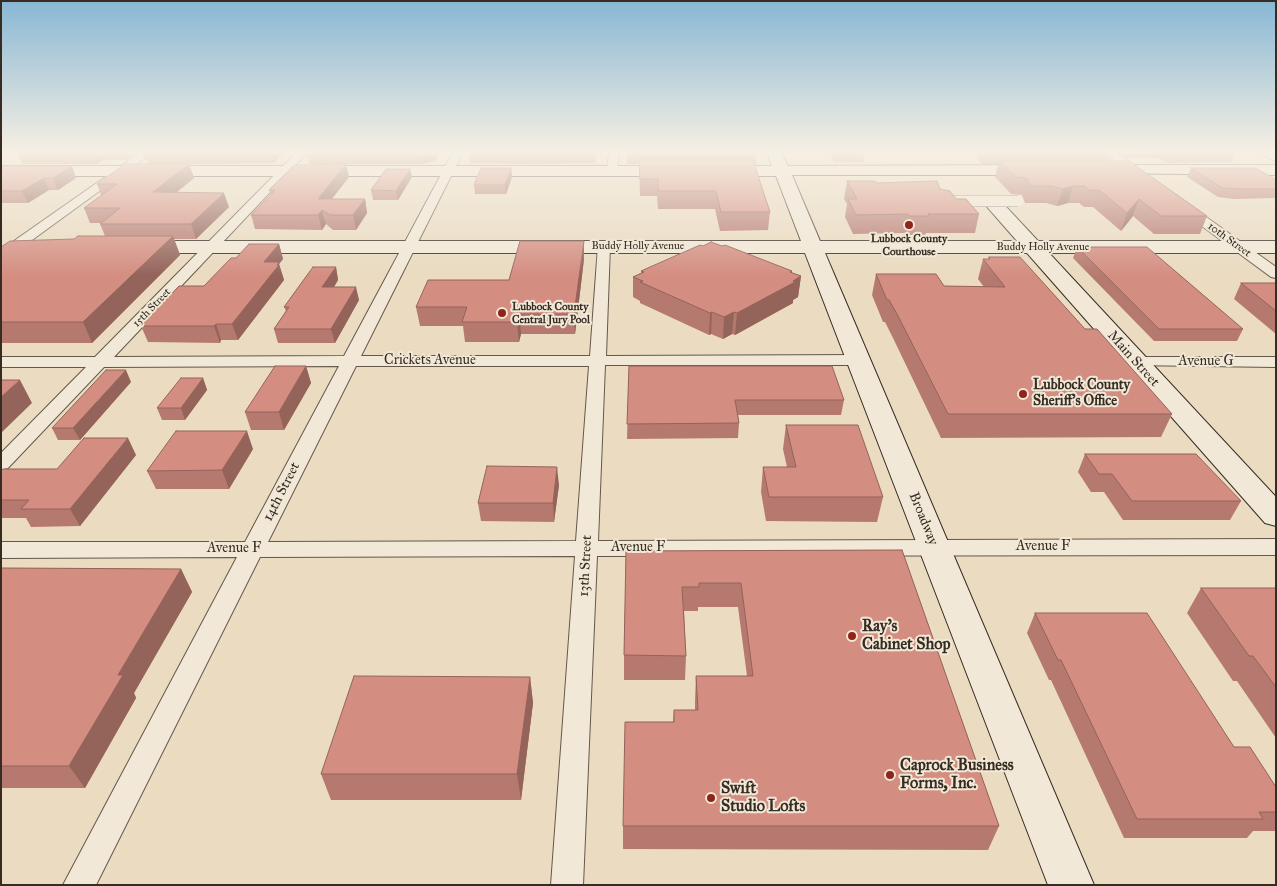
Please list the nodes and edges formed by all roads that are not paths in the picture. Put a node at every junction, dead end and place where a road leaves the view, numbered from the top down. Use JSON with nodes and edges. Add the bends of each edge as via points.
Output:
{"nodes":[{"id":1,"x":89,"y":193,"type":"edge"},
{"id":2,"x":264,"y":193,"type":"edge"},
{"id":3,"x":437,"y":193,"type":"edge"},
{"id":4,"x":791,"y":193,"type":"edge"},
{"id":5,"x":983,"y":193,"type":"edge"},
{"id":6,"x":940,"y":200,"type":"edge"},
{"id":7,"x":1018,"y":200,"type":"dead end"},
{"id":8,"x":1175,"y":200,"type":"edge"},
{"id":9,"x":604,"y":246,"type":"junction"},
{"id":10,"x":813,"y":246,"type":"junction"},
{"id":11,"x":1031,"y":246,"type":"junction"},
{"id":12,"x":1238,"y":246,"type":"junction"},
{"id":13,"x":1276,"y":246,"type":"edge"},
{"id":14,"x":44,"y":247,"type":"edge"},
{"id":15,"x":123,"y":247,"type":"edge"},
{"id":16,"x":212,"y":247,"type":"junction"},
{"id":17,"x":409,"y":247,"type":"junction"},
{"id":18,"x":6,"y":250,"type":"edge"},
{"id":19,"x":1276,"y":274,"type":"edge"},
{"id":20,"x":859,"y":360,"type":"junction"},
{"id":21,"x":350,"y":361,"type":"junction"},
{"id":22,"x":598,"y":361,"type":"junction"},
{"id":23,"x":1,"y":362,"type":"edge"},
{"id":24,"x":100,"y":362,"type":"junction"},
{"id":25,"x":1135,"y":362,"type":"junction"},
{"id":26,"x":1276,"y":362,"type":"edge"},
{"id":27,"x":1,"y":464,"type":"edge"},
{"id":28,"x":1276,"y":516,"type":"edge"},
{"id":29,"x":934,"y":547,"type":"junction"},
{"id":30,"x":1276,"y":547,"type":"edge"},
{"id":31,"x":587,"y":548,"type":"junction"},
{"id":32,"x":253,"y":549,"type":"junction"},
{"id":33,"x":1,"y":550,"type":"edge"},
{"id":34,"x":79,"y":885,"type":"edge"},
{"id":35,"x":567,"y":885,"type":"edge"},
{"id":36,"x":1071,"y":885,"type":"edge"}],
"edges":[{"from":1,"to":18,"type":"street"},
{"from":2,"to":16,"type":"street","name":"15th Street"},
{"from":3,"to":17,"type":"street","name":"14th Street"},
{"from":4,"to":10,"type":"main road","name":"Broadway"},
{"from":5,"to":11,"type":"main road","name":"Main Street"},
{"from":6,"to":7,"type":"street","bridge":true},
{"from":8,"to":12,"type":"street","name":"10th Street"},
{"from":9,"to":10,"type":"main road","name":"Buddy Holly Avenue"},
{"from":9,"to":17,"type":"main road","name":"Buddy Holly Avenue"},
{"from":9,"to":22,"type":"street","name":"13th Street"},
{"from":10,"to":11,"type":"main road","name":"Buddy Holly Avenue"},
{"from":10,"to":20,"type":"main road","name":"Broadway"},
{"from":11,"to":12,"type":"main road","name":"Buddy Holly Avenue"},
{"from":11,"to":25,"type":"main road","name":"Main Street"},
{"from":12,"to":13,"type":"main road","name":"Buddy Holly Avenue"},
{"from":12,"to":19,"type":"street","name":"10th Street"},
{"from":14,"to":18,"type":"main road"},
{"from":15,"to":16,"type":"main road","name":"Buddy Holly Avenue"},
{"from":16,"to":17,"type":"main road","name":"Buddy Holly Avenue"},
{"from":16,"to":24,"type":"street","name":"15th Street"},
{"from":17,"to":21,"type":"street","name":"14th Street"},
{"from":20,"to":22,"type":"street","name":"Crickets Avenue"},
{"from":20,"to":29,"type":"main road","name":"Broadway"},
{"from":21,"to":22,"type":"street","name":"Crickets Avenue"},
{"from":21,"to":24,"type":"street","name":"Crickets Avenue"},
{"from":21,"to":32,"type":"street","name":"14th Street"},
{"from":22,"to":31,"type":"street","name":"13th Street"},
{"from":23,"to":24,"type":"street","name":"Crickets Avenue"},
{"from":24,"to":27,"type":"street","name":"15th Street"},
{"from":25,"to":26,"type":"street","name":"Avenue G"},
{"from":25,"to":28,"type":"main road","name":"Main Street"},
{"from":29,"to":30,"type":"street","name":"Avenue F"},
{"from":29,"to":31,"type":"street","name":"Avenue F"},
{"from":29,"to":36,"type":"main road","name":"Broadway"},
{"from":31,"to":32,"type":"street","name":"Avenue F"},
{"from":31,"to":35,"type":"street","name":"13th Street"},
{"from":32,"to":33,"type":"street","name":"Avenue F"},
{"from":32,"to":34,"type":"street","name":"14th Street"}]}
